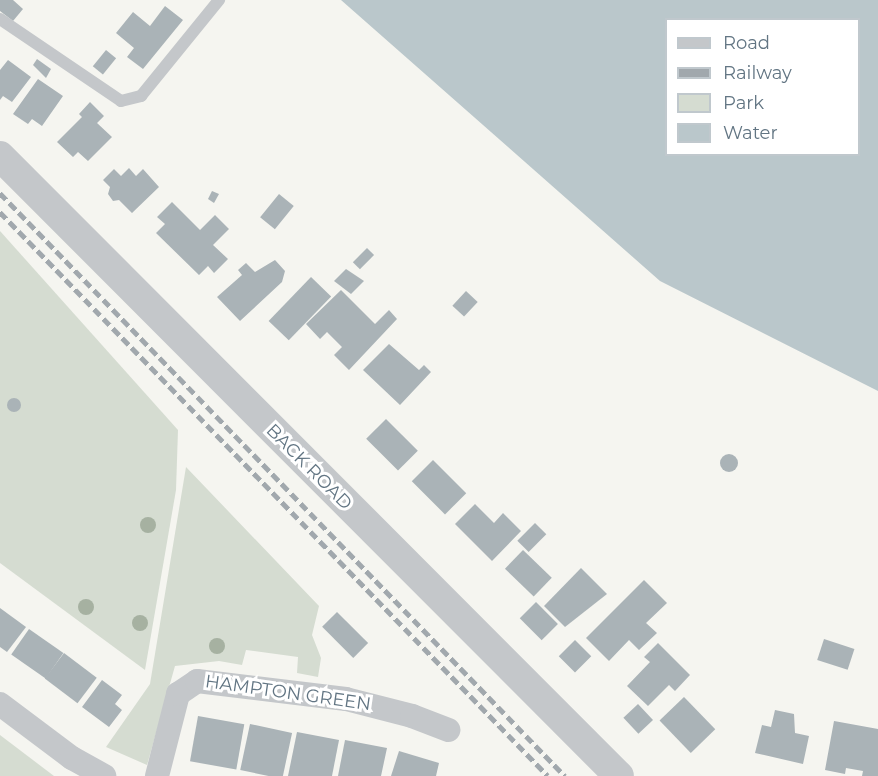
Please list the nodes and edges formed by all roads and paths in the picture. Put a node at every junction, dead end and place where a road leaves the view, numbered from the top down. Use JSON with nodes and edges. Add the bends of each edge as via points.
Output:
{"nodes":[{"id":1,"x":219,"y":0,"type":"edge"},
{"id":2,"x":0,"y":20,"type":"edge"},
{"id":3,"x":0,"y":156,"type":"edge"},
{"id":4,"x":0,"y":704,"type":"edge"},
{"id":5,"x":448,"y":730,"type":"dead end"},
{"id":6,"x":104,"y":776,"type":"edge"},
{"id":7,"x":157,"y":776,"type":"edge"},
{"id":8,"x":619,"y":776,"type":"edge"}],
"edges":[{"from":1,"to":2,"type":"lane","via":[[141,96],[121,101]]},
{"from":3,"to":8,"type":"street","name":"BACK ROAD"},
{"from":4,"to":6,"type":"street","via":[[72,758]]},
{"from":5,"to":7,"type":"street","name":"HAMPTON GREEN","via":[[346,699],[197,681],[178,694]]}]}
